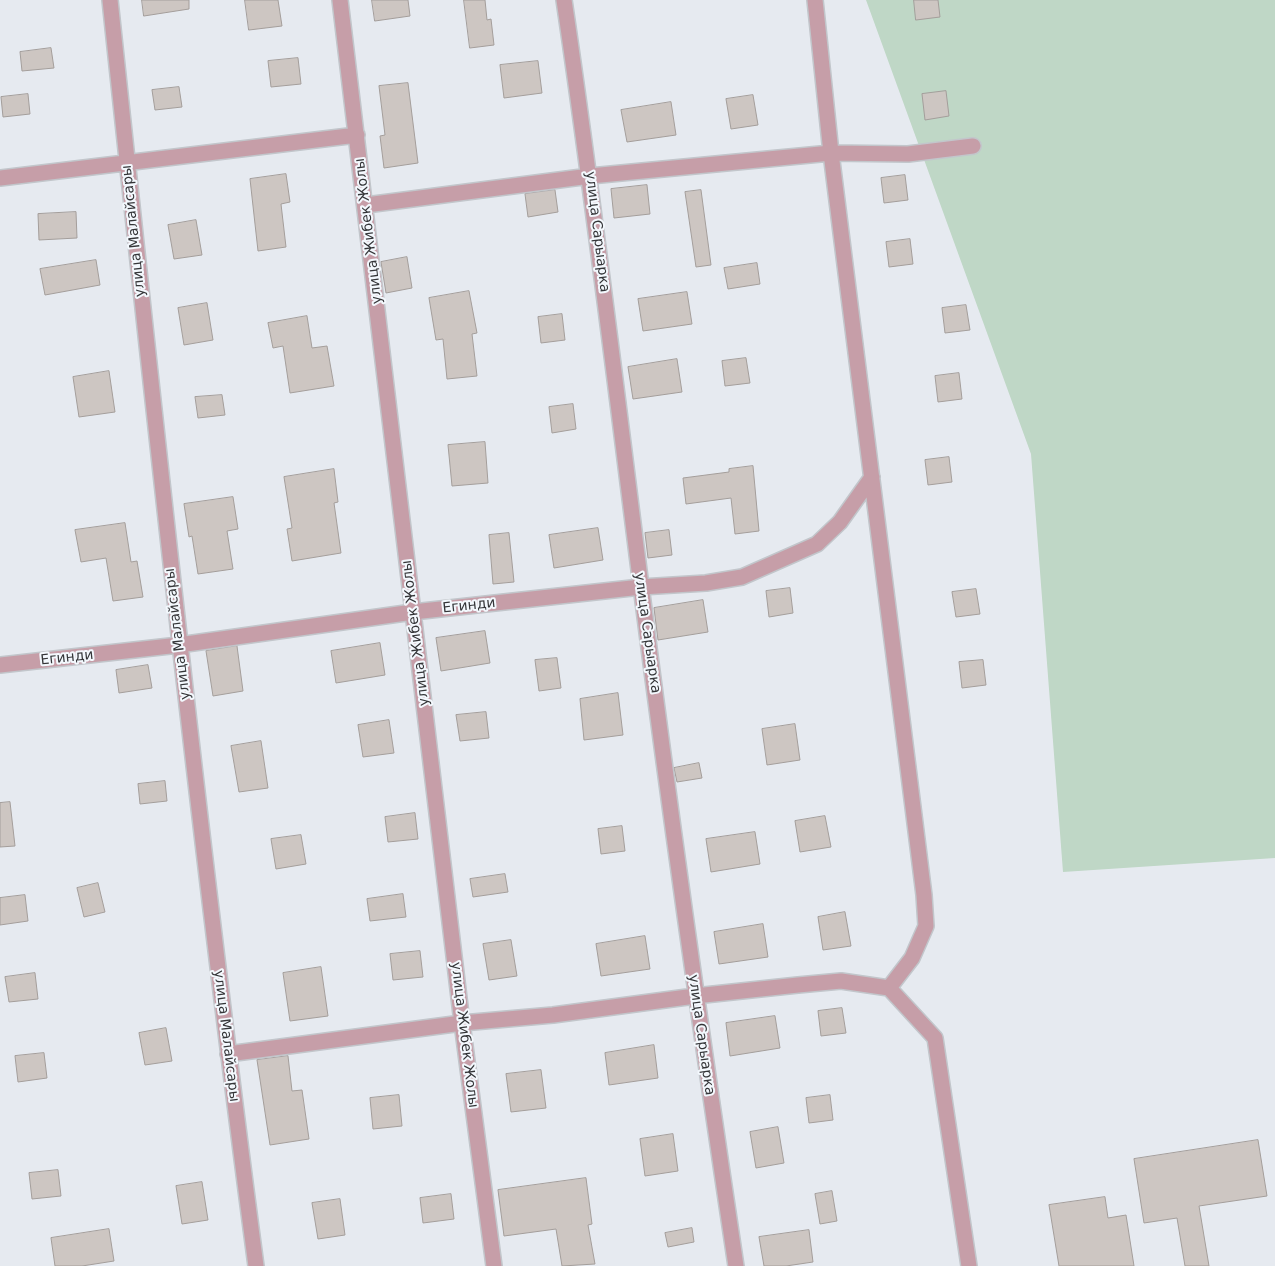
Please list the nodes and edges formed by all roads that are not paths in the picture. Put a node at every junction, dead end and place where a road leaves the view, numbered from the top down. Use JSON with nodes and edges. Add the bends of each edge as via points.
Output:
{"nodes":[{"id":1,"x":110,"y":0,"type":"edge"},
{"id":2,"x":340,"y":0,"type":"edge"},
{"id":3,"x":564,"y":0,"type":"edge"},
{"id":4,"x":815,"y":0,"type":"edge"},
{"id":5,"x":357,"y":135,"type":"junction"},
{"id":6,"x":972,"y":146,"type":"dead end"},
{"id":7,"x":831,"y":153,"type":"junction"},
{"id":8,"x":127,"y":163,"type":"junction"},
{"id":9,"x":590,"y":176,"type":"junction"},
{"id":10,"x":0,"y":178,"type":"edge"},
{"id":11,"x":366,"y":204,"type":"junction"},
{"id":12,"x":872,"y":477,"type":"junction"},
{"id":13,"x":641,"y":586,"type":"junction"},
{"id":14,"x":413,"y":612,"type":"junction"},
{"id":15,"x":179,"y":645,"type":"junction"},
{"id":16,"x":0,"y":665,"type":"edge"},
{"id":17,"x":889,"y":988,"type":"junction"},
{"id":18,"x":695,"y":996,"type":"junction"},
{"id":19,"x":462,"y":1023,"type":"junction"},
{"id":20,"x":228,"y":1054,"type":"junction"},
{"id":21,"x":256,"y":1266,"type":"edge"},
{"id":22,"x":494,"y":1266,"type":"edge"},
{"id":23,"x":736,"y":1266,"type":"edge"},
{"id":24,"x":969,"y":1266,"type":"edge"}],
"edges":[{"from":1,"to":8,"type":"street","name":"улица Малайсары"},
{"from":2,"to":5,"type":"street","name":"улица Жибек Жолы"},
{"from":3,"to":9,"type":"street","name":"улица Сарыарка"},
{"from":4,"to":7,"type":"street"},
{"from":5,"to":8,"type":"street"},
{"from":5,"to":11,"type":"street","name":"улица Жибек Жолы"},
{"from":6,"to":7,"type":"street","via":[[908,154]]},
{"from":7,"to":9,"type":"street"},
{"from":7,"to":12,"type":"street"},
{"from":8,"to":10,"type":"street"},
{"from":8,"to":15,"type":"street","name":"улица Малайсары"},
{"from":9,"to":11,"type":"street"},
{"from":9,"to":13,"type":"street","name":"улица Сарыарка"},
{"from":11,"to":14,"type":"street","name":"улица Жибек Жолы"},
{"from":12,"to":13,"type":"street","name":"Егинди","via":[[840,522],[816,544],[789,557],[742,577],[706,583]]},
{"from":12,"to":17,"type":"street","via":[[926,926],[912,958]]},
{"from":13,"to":14,"type":"street","name":"Егинди"},
{"from":13,"to":18,"type":"street","name":"улица Сарыарка"},
{"from":14,"to":15,"type":"street","name":"Егинди"},
{"from":14,"to":19,"type":"street","name":"улица Жибек Жолы"},
{"from":15,"to":16,"type":"street","name":"Егинди"},
{"from":15,"to":20,"type":"street","name":"улица Малайсары"},
{"from":17,"to":18,"type":"street","via":[[841,981]]},
{"from":17,"to":24,"type":"street","via":[[935,1038]]},
{"from":18,"to":19,"type":"street","via":[[553,1015]]},
{"from":18,"to":23,"type":"street","name":"улица Сарыарка"},
{"from":19,"to":20,"type":"street"},
{"from":19,"to":22,"type":"street","name":"улица Жибек Жолы"},
{"from":20,"to":21,"type":"street","name":"улица Малайсары"}]}
